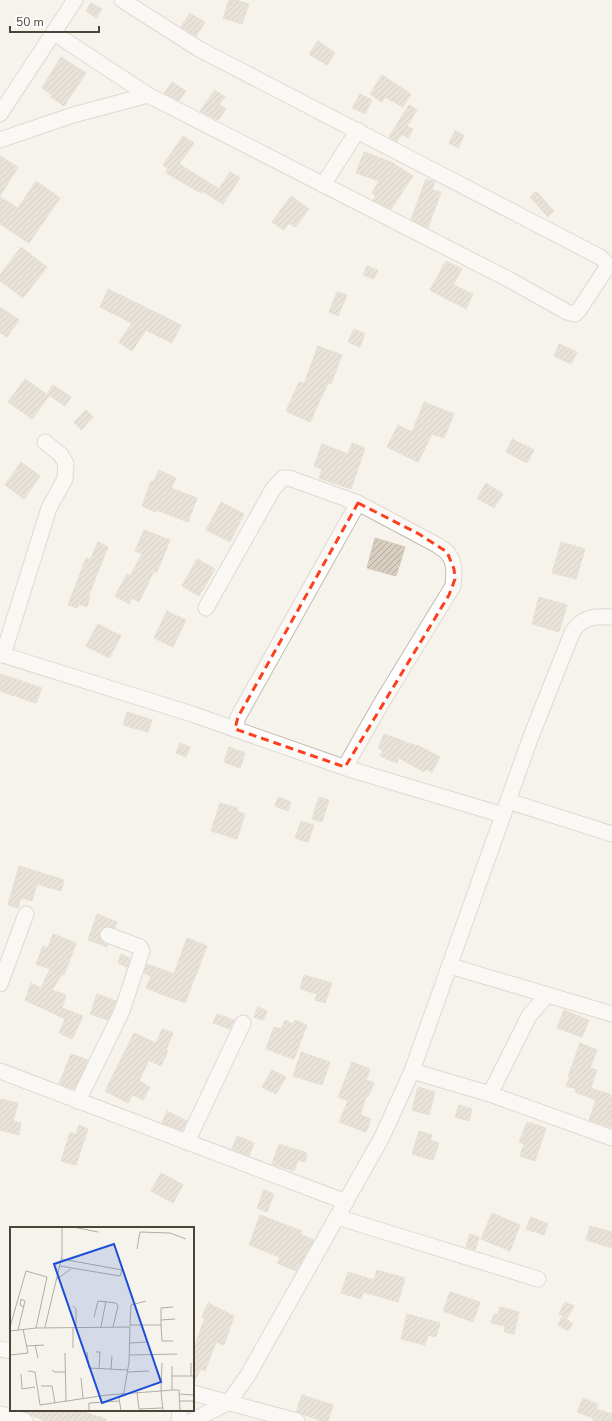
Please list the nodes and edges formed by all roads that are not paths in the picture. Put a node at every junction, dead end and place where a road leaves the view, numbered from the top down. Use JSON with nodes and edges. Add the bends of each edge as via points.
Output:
{"nodes":[{"id":1,"x":75,"y":0,"type":"edge"},
{"id":2,"x":122,"y":0,"type":"edge"},
{"id":3,"x":54,"y":33,"type":"junction"},
{"id":4,"x":148,"y":95,"type":"junction"},
{"id":5,"x":0,"y":114,"type":"edge"},
{"id":6,"x":358,"y":130,"type":"junction"},
{"id":7,"x":0,"y":140,"type":"edge"},
{"id":8,"x":323,"y":185,"type":"junction"},
{"id":9,"x":45,"y":442,"type":"dead end"},
{"id":10,"x":358,"y":503,"type":"junction"},
{"id":11,"x":206,"y":608,"type":"dead end"},
{"id":12,"x":612,"y":617,"type":"edge"},
{"id":13,"x":1,"y":654,"type":"edge"},
{"id":14,"x":235,"y":729,"type":"junction"},
{"id":15,"x":345,"y":768,"type":"junction"},
{"id":16,"x":506,"y":808,"type":"junction"},
{"id":17,"x":612,"y":834,"type":"edge"},
{"id":18,"x":26,"y":914,"type":"dead end"},
{"id":19,"x":108,"y":935,"type":"dead end"},
{"id":20,"x":450,"y":966,"type":"junction"},
{"id":21,"x":0,"y":984,"type":"edge"},
{"id":22,"x":547,"y":995,"type":"junction"},
{"id":23,"x":612,"y":1014,"type":"edge"},
{"id":24,"x":242,"y":1023,"type":"dead end"},
{"id":25,"x":0,"y":1071,"type":"edge"},
{"id":26,"x":412,"y":1071,"type":"junction"},
{"id":27,"x":490,"y":1094,"type":"junction"},
{"id":28,"x":78,"y":1101,"type":"junction"},
{"id":29,"x":612,"y":1138,"type":"edge"},
{"id":30,"x":188,"y":1142,"type":"junction"},
{"id":31,"x":346,"y":1202,"type":"junction"},
{"id":32,"x":337,"y":1217,"type":"junction"},
{"id":33,"x":538,"y":1279,"type":"dead end"},
{"id":34,"x":0,"y":1349,"type":"edge"},
{"id":35,"x":10,"y":1351,"type":"edge"},
{"id":36,"x":194,"y":1392,"type":"edge"},
{"id":37,"x":228,"y":1402,"type":"junction"},
{"id":38,"x":180,"y":1411,"type":"edge"},
{"id":39,"x":0,"y":1414,"type":"edge"},
{"id":40,"x":25,"y":1421,"type":"edge"},
{"id":41,"x":179,"y":1421,"type":"edge"},
{"id":42,"x":192,"y":1421,"type":"edge"},
{"id":43,"x":297,"y":1421,"type":"edge"}],
"edges":[{"from":1,"to":3,"type":"street"},
{"from":2,"to":6,"type":"street","via":[[199,49]]},
{"from":3,"to":4,"type":"street"},
{"from":3,"to":5,"type":"street"},
{"from":4,"to":7,"type":"street","via":[[73,115]]},
{"from":4,"to":8,"type":"street"},
{"from":6,"to":8,"type":"street"},
{"from":6,"to":8,"type":"street","via":[[600,257],[607,265],[606,269],[579,310],[575,314],[568,312]]},
{"from":9,"to":13,"type":"street","via":[[61,455],[66,464],[64,479],[49,508]]},
{"from":10,"to":11,"type":"street","via":[[290,478],[283,478],[273,489]]},
{"from":10,"to":14,"type":"street","via":[[238,717]]},
{"from":10,"to":15,"type":"street","via":[[447,552],[452,560],[455,579],[449,595],[382,702]]},
{"from":12,"to":16,"type":"street","via":[[585,619],[572,634]]},
{"from":13,"to":14,"type":"street"},
{"from":14,"to":15,"type":"street"},
{"from":15,"to":16,"type":"street"},
{"from":16,"to":17,"type":"street"},
{"from":16,"to":20,"type":"street"},
{"from":18,"to":21,"type":"street"},
{"from":19,"to":28,"type":"street","via":[[136,945],[142,951],[122,1012]]},
{"from":20,"to":22,"type":"street"},
{"from":20,"to":26,"type":"street"},
{"from":22,"to":23,"type":"street"},
{"from":22,"to":27,"type":"street","via":[[527,1021]]},
{"from":24,"to":30,"type":"street"},
{"from":25,"to":28,"type":"street"},
{"from":26,"to":27,"type":"street"},
{"from":26,"to":31,"type":"street","via":[[382,1137]]},
{"from":27,"to":29,"type":"street"},
{"from":28,"to":30,"type":"street"},
{"from":30,"to":31,"type":"street"},
{"from":31,"to":32,"type":"street"},
{"from":32,"to":33,"type":"street"},
{"from":32,"to":37,"type":"street","via":[[248,1375]]},
{"from":34,"to":35,"type":"street"},
{"from":36,"to":37,"type":"street"},
{"from":37,"to":42,"type":"street"},
{"from":37,"to":43,"type":"street"},
{"from":38,"to":41,"type":"street"},
{"from":39,"to":40,"type":"street"}]}
